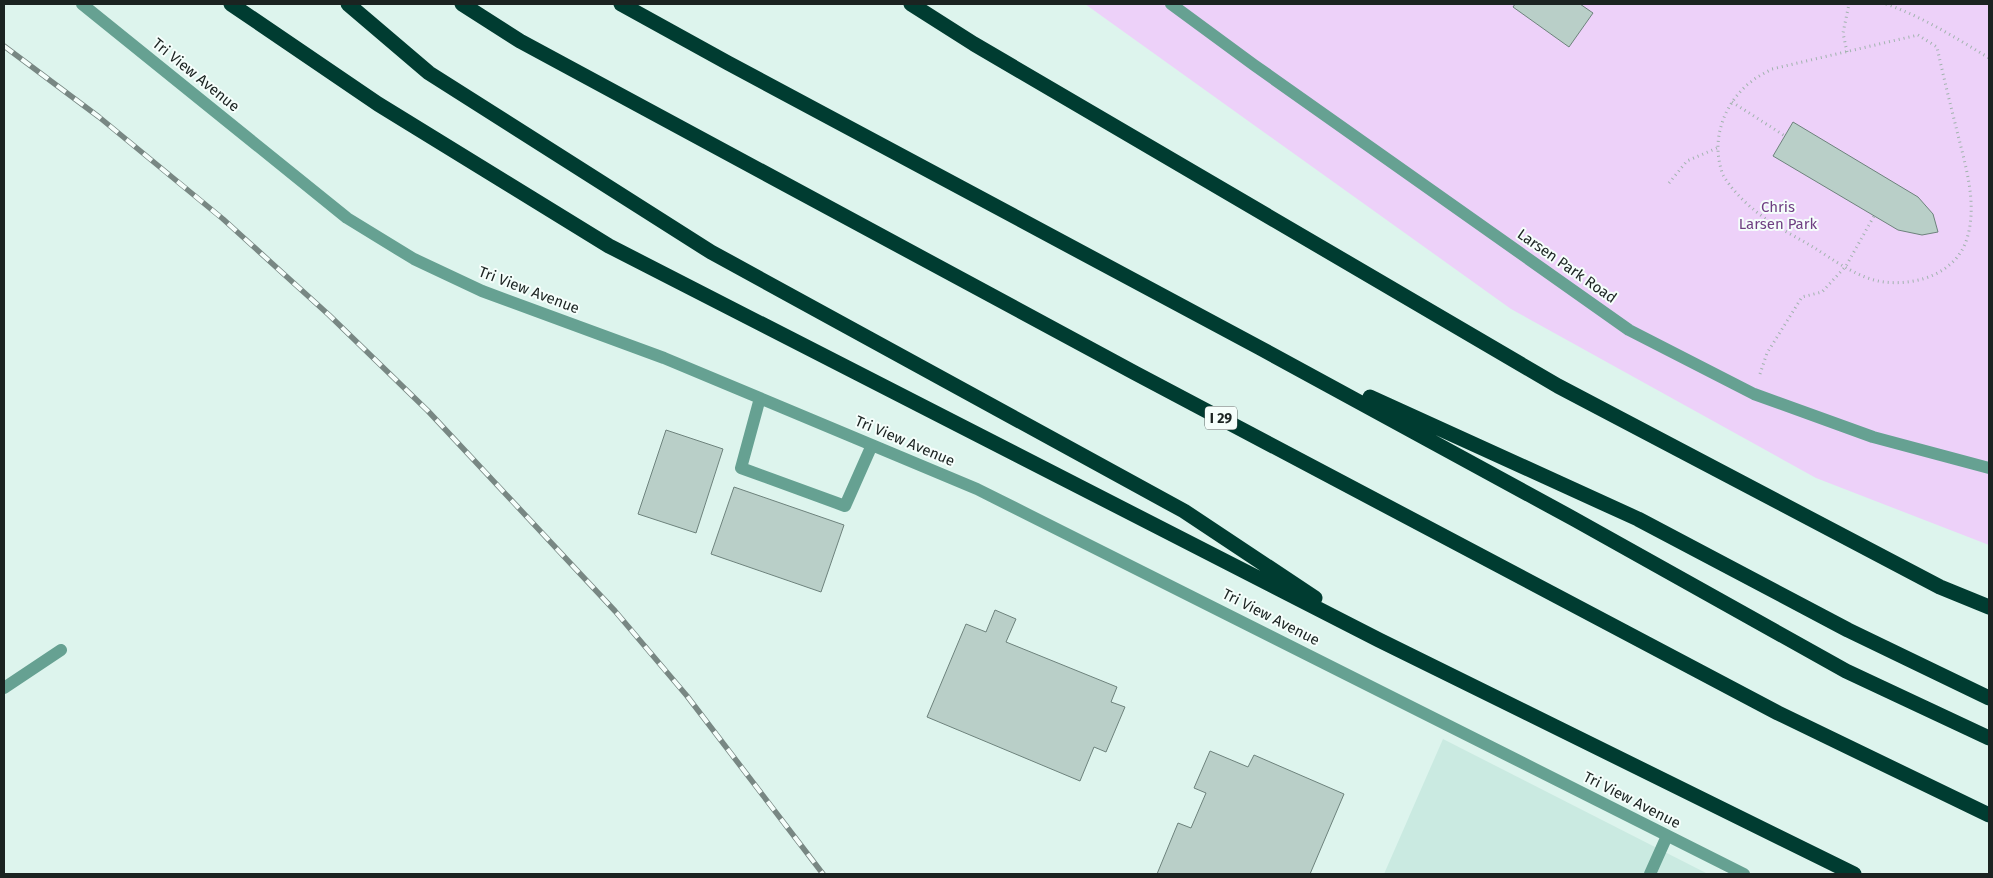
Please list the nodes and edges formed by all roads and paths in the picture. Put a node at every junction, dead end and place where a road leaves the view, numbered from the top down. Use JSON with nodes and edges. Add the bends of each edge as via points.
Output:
{"nodes":[{"id":1,"x":82,"y":4,"type":"edge"},
{"id":2,"x":231,"y":4,"type":"edge"},
{"id":3,"x":348,"y":4,"type":"edge"},
{"id":4,"x":462,"y":4,"type":"edge"},
{"id":5,"x":621,"y":4,"type":"edge"},
{"id":6,"x":911,"y":4,"type":"edge"},
{"id":7,"x":1171,"y":4,"type":"edge"},
{"id":8,"x":1849,"y":4,"type":"edge"},
{"id":9,"x":1886,"y":4,"type":"edge"},
{"id":10,"x":1847,"y":52,"type":"junction"},
{"id":11,"x":1989,"y":58,"type":"edge"},
{"id":12,"x":1732,"y":102,"type":"junction"},
{"id":13,"x":1785,"y":136,"type":"dead end"},
{"id":14,"x":1717,"y":148,"type":"junction"},
{"id":15,"x":1669,"y":183,"type":"dead end"},
{"id":16,"x":1874,"y":216,"type":"dead end"},
{"id":17,"x":1846,"y":266,"type":"junction"},
{"id":18,"x":1260,"y":348,"type":"junction"},
{"id":19,"x":1754,"y":394,"type":"junction"},
{"id":20,"x":760,"y":398,"type":"junction"},
{"id":21,"x":872,"y":445,"type":"junction"},
{"id":22,"x":1989,"y":468,"type":"edge"},
{"id":23,"x":1989,"y":607,"type":"edge"},
{"id":24,"x":1379,"y":640,"type":"junction"},
{"id":25,"x":61,"y":650,"type":"dead end"},
{"id":26,"x":4,"y":688,"type":"edge"},
{"id":27,"x":1989,"y":698,"type":"edge"},
{"id":28,"x":1989,"y":738,"type":"edge"},
{"id":29,"x":1989,"y":815,"type":"edge"},
{"id":30,"x":1667,"y":836,"type":"junction"},
{"id":31,"x":1650,"y":874,"type":"edge"},
{"id":32,"x":1744,"y":874,"type":"edge"},
{"id":33,"x":1854,"y":874,"type":"edge"}],
"edges":[{"from":1,"to":20,"type":"street","name":"Tri View Avenue","via":[[346,218],[414,259],[482,291],[664,358]]},
{"from":2,"to":24,"type":"highway","via":[[378,104],[609,246]]},
{"from":3,"to":24,"type":"highway","via":[[429,73],[711,252],[1184,511]]},
{"from":4,"to":29,"type":"highway","number":"I 29","via":[[520,41],[1135,373],[1778,713]]},
{"from":5,"to":18,"type":"highway"},
{"from":6,"to":23,"type":"highway","via":[[1558,386],[1940,587]]},
{"from":7,"to":19,"type":"street","name":"Larsen Park Road","via":[[1629,330]]},
{"from":8,"to":10,"type":"path","via":[[1843,33]]},
{"from":9,"to":11,"type":"path","via":[[1933,25]]},
{"from":10,"to":12,"type":"path","via":[[1772,69],[1752,81]]},
{"from":10,"to":17,"type":"path","via":[[1918,35],[1937,47],[1963,154],[1971,198],[1971,219],[1968,237],[1960,254],[1950,266],[1934,275],[1917,281],[1882,282]]},
{"from":12,"to":13,"type":"path"},
{"from":12,"to":14,"type":"path","via":[[1720,126]]},
{"from":14,"to":15,"type":"path","via":[[1687,161]]},
{"from":14,"to":17,"type":"path","via":[[1722,173],[1753,209]]},
{"from":16,"to":17,"type":"path"},
{"from":17,"to":19,"type":"path","via":[[1822,292],[1802,297],[1767,353]]},
{"from":18,"to":27,"type":"highway","via":[[1638,519],[1848,630]]},
{"from":18,"to":28,"type":"highway","via":[[1846,671]]},
{"from":19,"to":22,"type":"street","name":"Larsen Park Road","via":[[1873,437]]},
{"from":20,"to":21,"type":"street","name":"Tri View Avenue"},
{"from":20,"to":21,"type":"street","via":[[741,468],[845,506]]},
{"from":21,"to":30,"type":"street","name":"Tri View Avenue","via":[[977,489]]},
{"from":24,"to":33,"type":"highway"},
{"from":25,"to":26,"type":"street"},
{"from":30,"to":31,"type":"street"},
{"from":30,"to":32,"type":"street","name":"Tri View Avenue"}]}
